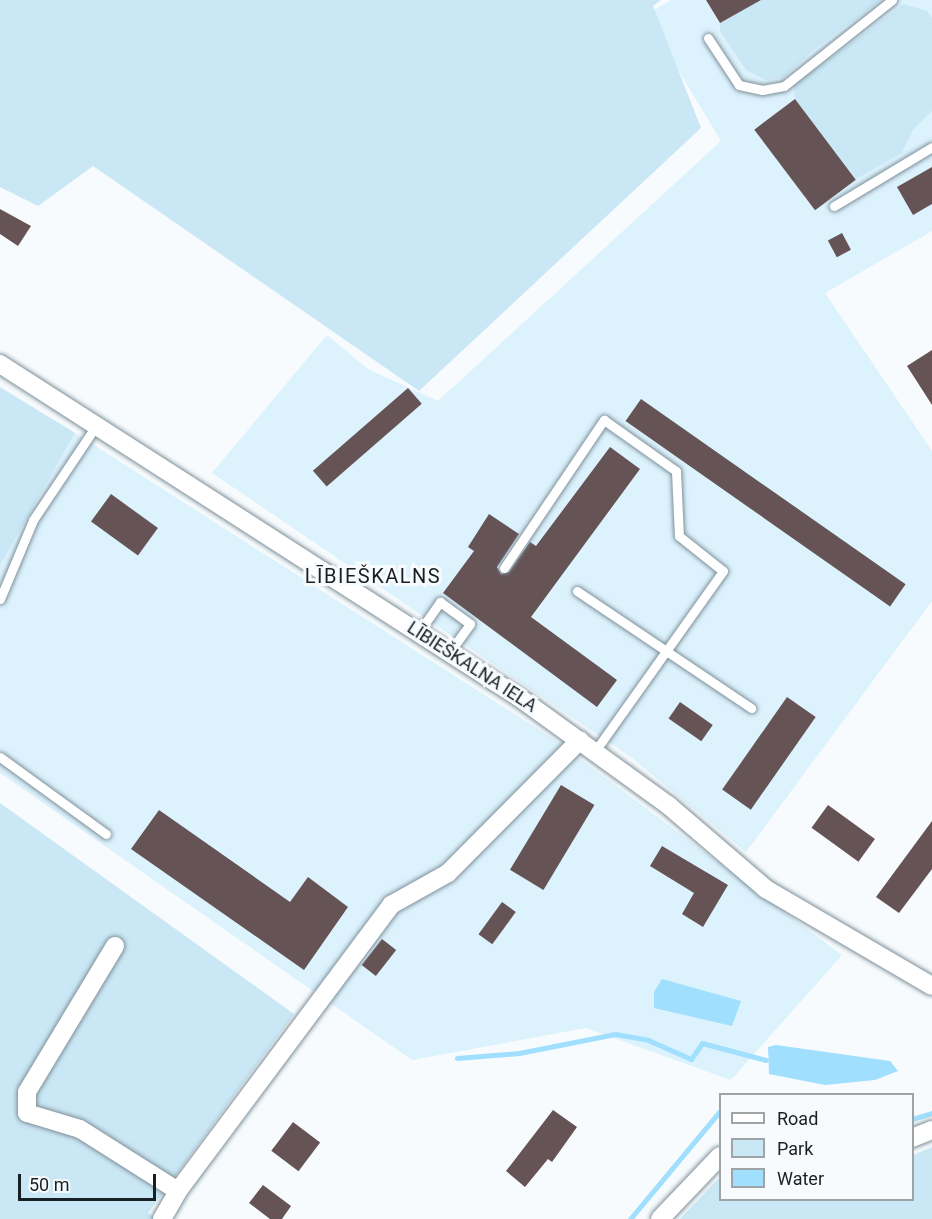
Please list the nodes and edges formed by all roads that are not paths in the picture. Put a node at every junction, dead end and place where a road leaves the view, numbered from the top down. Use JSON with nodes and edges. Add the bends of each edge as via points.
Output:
{"nodes":[{"id":1,"x":892,"y":0,"type":"edge"},
{"id":2,"x":708,"y":38,"type":"dead end"},
{"id":3,"x":932,"y":147,"type":"edge"},
{"id":4,"x":834,"y":206,"type":"dead end"},
{"id":5,"x":0,"y":364,"type":"edge"},
{"id":6,"x":96,"y":426,"type":"junction"},
{"id":7,"x":504,"y":568,"type":"dead end"},
{"id":8,"x":577,"y":591,"type":"dead end"},
{"id":9,"x":0,"y":599,"type":"edge"},
{"id":10,"x":419,"y":632,"type":"junction"},
{"id":11,"x":666,"y":651,"type":"junction"},
{"id":12,"x":450,"y":652,"type":"junction"},
{"id":13,"x":752,"y":708,"type":"dead end"},
{"id":14,"x":587,"y":746,"type":"junction"},
{"id":15,"x":0,"y":757,"type":"edge"},
{"id":16,"x":106,"y":834,"type":"dead end"},
{"id":17,"x":114,"y":946,"type":"dead end"},
{"id":18,"x":932,"y":986,"type":"edge"},
{"id":19,"x":932,"y":1130,"type":"edge"},
{"id":20,"x":914,"y":1137,"type":"edge"},
{"id":21,"x":719,"y":1157,"type":"edge"},
{"id":22,"x":178,"y":1191,"type":"junction"},
{"id":23,"x":165,"y":1218,"type":"edge"},
{"id":24,"x":660,"y":1219,"type":"edge"}],
"edges":[{"from":1,"to":2,"type":"lane","via":[[784,86],[762,90],[739,85]]},
{"from":3,"to":4,"type":"lane"},
{"from":5,"to":6,"type":"street","name":"LĪBIEŠKALNA IELA"},
{"from":6,"to":9,"type":"lane","via":[[33,520]]},
{"from":6,"to":10,"type":"street","name":"LĪBIEŠKALNA IELA"},
{"from":7,"to":11,"type":"lane","via":[[604,420],[676,471],[679,536],[723,571]]},
{"from":8,"to":11,"type":"lane"},
{"from":10,"to":12,"type":"street","name":"LĪBIEŠKALNA IELA"},
{"from":10,"to":12,"type":"lane","via":[[440,602],[470,624]]},
{"from":11,"to":13,"type":"lane"},
{"from":11,"to":14,"type":"lane"},
{"from":12,"to":14,"type":"street","name":"LĪBIEŠKALNA IELA"},
{"from":14,"to":18,"type":"street","name":"LĪBIEŠKALNA IELA","via":[[668,805],[766,889]]},
{"from":14,"to":22,"type":"street","via":[[448,873],[391,905]]},
{"from":15,"to":16,"type":"lane"},
{"from":17,"to":22,"type":"street","via":[[27,1092],[27,1113],[80,1129]]},
{"from":19,"to":20,"type":"street"},
{"from":21,"to":24,"type":"street"},
{"from":22,"to":23,"type":"street"}]}
